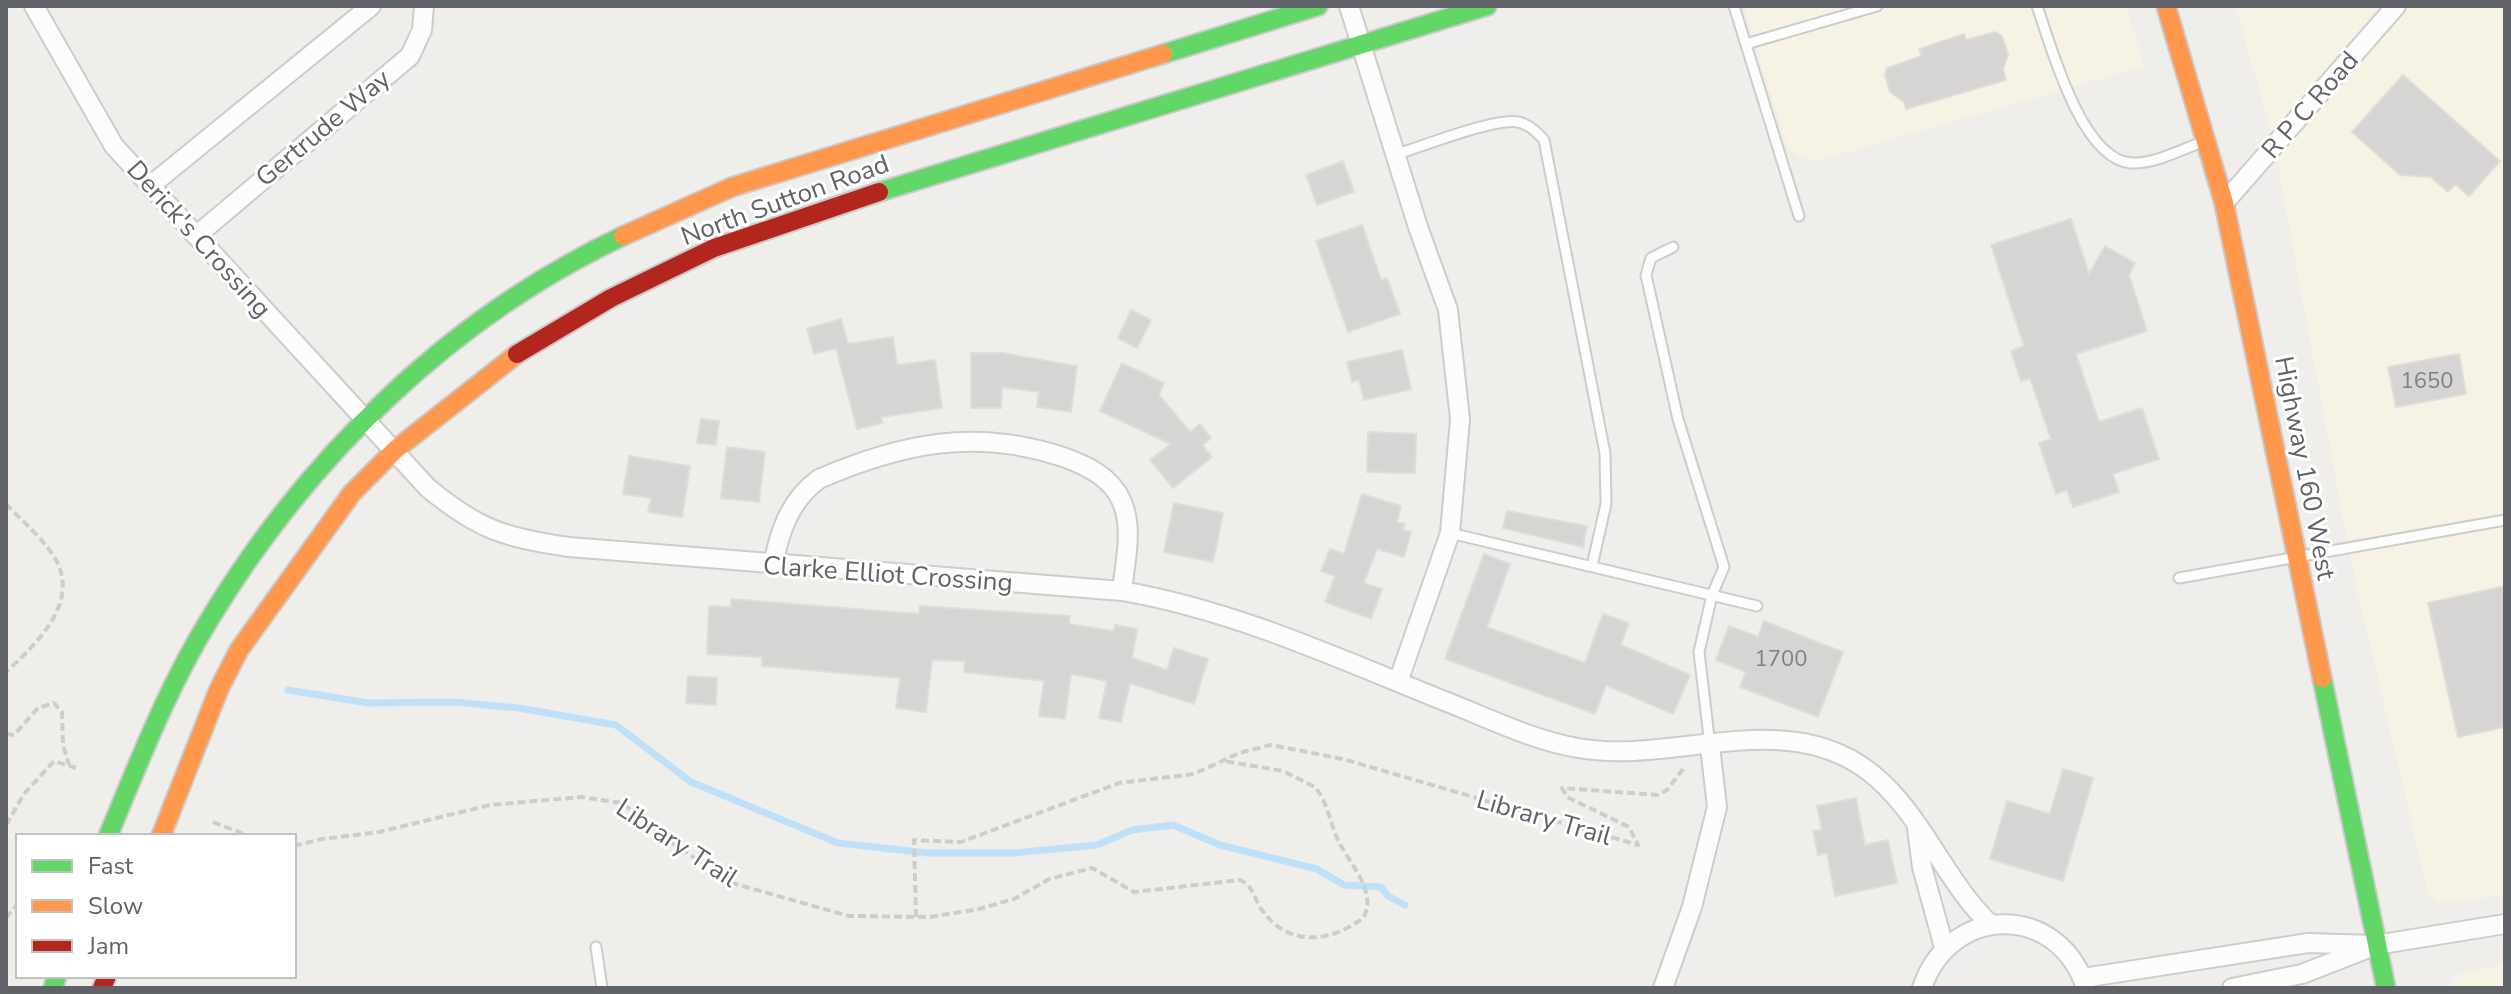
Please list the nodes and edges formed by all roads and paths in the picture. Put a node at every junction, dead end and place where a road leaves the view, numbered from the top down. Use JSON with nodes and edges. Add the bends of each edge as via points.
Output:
{"nodes":[{"id":1,"x":34,"y":6,"type":"edge"},
{"id":2,"x":371,"y":6,"type":"edge"},
{"id":3,"x":424,"y":6,"type":"edge"},
{"id":4,"x":1318,"y":6,"type":"edge"},
{"id":5,"x":1349,"y":6,"type":"edge"},
{"id":6,"x":1487,"y":6,"type":"edge"},
{"id":7,"x":1734,"y":6,"type":"edge"},
{"id":8,"x":1877,"y":6,"type":"edge"},
{"id":9,"x":2037,"y":6,"type":"edge"},
{"id":10,"x":2166,"y":6,"type":"edge"},
{"id":11,"x":2396,"y":6,"type":"edge"},
{"id":12,"x":1361,"y":44,"type":"junction"},
{"id":13,"x":1746,"y":44,"type":"junction"},
{"id":14,"x":2206,"y":141,"type":"junction"},
{"id":15,"x":1395,"y":155,"type":"junction"},
{"id":16,"x":150,"y":186,"type":"junction"},
{"id":17,"x":2224,"y":203,"type":"junction"},
{"id":18,"x":1799,"y":216,"type":"dead end"},
{"id":19,"x":196,"y":236,"type":"junction"},
{"id":20,"x":1673,"y":247,"type":"dead end"},
{"id":21,"x":364,"y":417,"type":"junction"},
{"id":22,"x":395,"y":450,"type":"junction"},
{"id":23,"x":6,"y":504,"type":"edge"},
{"id":24,"x":2505,"y":520,"type":"edge"},
{"id":25,"x":1450,"y":533,"type":"junction"},
{"id":26,"x":2296,"y":557,"type":"junction"},
{"id":27,"x":773,"y":566,"type":"junction"},
{"id":28,"x":1592,"y":566,"type":"junction"},
{"id":29,"x":2179,"y":578,"type":"dead end"},
{"id":30,"x":1122,"y":591,"type":"junction"},
{"id":31,"x":1712,"y":595,"type":"junction"},
{"id":32,"x":1757,"y":606,"type":"dead end"},
{"id":33,"x":6,"y":672,"type":"edge"},
{"id":34,"x":1398,"y":682,"type":"junction"},
{"id":35,"x":6,"y":734,"type":"edge"},
{"id":36,"x":1710,"y":746,"type":"junction"},
{"id":37,"x":1224,"y":761,"type":"junction"},
{"id":38,"x":69,"y":765,"type":"junction"},
{"id":39,"x":76,"y":768,"type":"dead end"},
{"id":40,"x":1683,"y":769,"type":"dead end"},
{"id":41,"x":213,"y":822,"type":"dead end"},
{"id":42,"x":1917,"y":823,"type":"junction"},
{"id":43,"x":6,"y":825,"type":"edge"},
{"id":44,"x":109,"y":834,"type":"edge"},
{"id":45,"x":162,"y":834,"type":"edge"},
{"id":46,"x":244,"y":834,"type":"edge"},
{"id":47,"x":296,"y":846,"type":"edge"},
{"id":48,"x":916,"y":917,"type":"junction"},
{"id":49,"x":2505,"y":924,"type":"edge"},
{"id":50,"x":1991,"y":925,"type":"junction"},
{"id":51,"x":2376,"y":945,"type":"junction"},
{"id":52,"x":596,"y":947,"type":"dead end"},
{"id":53,"x":1944,"y":947,"type":"junction"},
{"id":54,"x":2084,"y":983,"type":"edge"},
{"id":55,"x":602,"y":988,"type":"edge"},
{"id":56,"x":1663,"y":988,"type":"edge"},
{"id":57,"x":1922,"y":988,"type":"edge"},
{"id":58,"x":2232,"y":988,"type":"edge"},
{"id":59,"x":2369,"y":988,"type":"edge"},
{"id":60,"x":2386,"y":988,"type":"edge"}],
"edges":[{"from":1,"to":16,"type":"street","name":"Derick's Crossing","via":[[114,146]]},
{"from":2,"to":16,"type":"street"},
{"from":3,"to":19,"type":"street","name":"Gertrude Way","via":[[422,30],[410,56]]},
{"from":4,"to":21,"type":"main road","name":"North Sutton Road","via":[[811,162],[668,212],[536,283],[468,328]]},
{"from":5,"to":12,"type":"street"},
{"from":6,"to":12,"type":"main road","name":"North Sutton Road"},
{"from":7,"to":13,"type":"lane"},
{"from":8,"to":13,"type":"lane"},
{"from":9,"to":14,"type":"lane","via":[[2084,127],[2103,149],[2126,163],[2138,163]]},
{"from":10,"to":14,"type":"main road","name":"Highway 160 West"},
{"from":11,"to":17,"type":"street","name":"R P C Road"},
{"from":12,"to":15,"type":"street"},
{"from":12,"to":22,"type":"main road","name":"North Sutton Road","via":[[794,218],[714,248],[611,298],[513,356]]},
{"from":13,"to":18,"type":"lane"},
{"from":14,"to":17,"type":"main road","name":"Highway 160 West"},
{"from":15,"to":25,"type":"street","via":[[1448,310],[1460,419]]},
{"from":15,"to":28,"type":"lane","via":[[1517,121],[1544,140],[1605,453],[1606,504]]},
{"from":16,"to":19,"type":"street","name":"Derick's Crossing"},
{"from":17,"to":26,"type":"main road","name":"Highway 160 West"},
{"from":19,"to":21,"type":"street","name":"Derick's Crossing"},
{"from":20,"to":31,"type":"lane","via":[[1651,258],[1646,275],[1678,419],[1722,558],[1722,574]]},
{"from":21,"to":22,"type":"street","name":"Derick's Crossing"},
{"from":21,"to":44,"type":"main road","name":"North Sutton Road","via":[[284,508],[211,612],[134,764]]},
{"from":22,"to":27,"type":"street","name":"Clarke Elliot Crossing","via":[[464,518],[513,539]]},
{"from":22,"to":45,"type":"main road","name":"North Sutton Road","via":[[352,493],[239,650]]},
{"from":23,"to":33,"type":"path","via":[[56,560],[62,599],[48,626]]},
{"from":24,"to":26,"type":"lane"},
{"from":25,"to":28,"type":"lane"},
{"from":25,"to":34,"type":"street"},
{"from":26,"to":29,"type":"lane"},
{"from":26,"to":51,"type":"main road","name":"Highway 160 West"},
{"from":27,"to":30,"type":"street","name":"Clarke Elliot Crossing"},
{"from":27,"to":30,"type":"street","via":[[787,517],[819,479],[936,443],[990,440],[1072,460],[1096,471],[1114,488],[1128,533]]},
{"from":28,"to":31,"type":"lane"},
{"from":30,"to":34,"type":"street","name":"Clarke Elliot Crossing","via":[[1251,625]]},
{"from":31,"to":32,"type":"lane"},
{"from":31,"to":36,"type":"lane","via":[[1699,652]]},
{"from":34,"to":36,"type":"street","name":"Clarke Elliot Crossing","via":[[1517,730],[1578,748]]},
{"from":35,"to":38,"type":"path","via":[[14,735],[38,708],[54,703],[62,712]]},
{"from":36,"to":42,"type":"street","name":"Clarke Elliot Crossing","via":[[1764,738],[1812,743],[1867,770]]},
{"from":36,"to":56,"type":"street","via":[[1717,807],[1692,907]]},
{"from":37,"to":40,"type":"path","name":"Library Trail","via":[[1259,747],[1291,746],[1638,845],[1629,827],[1567,797],[1562,788],[1658,795]]},
{"from":37,"to":48,"type":"path","name":"Library Trail","via":[[1194,774],[1119,783],[961,842],[914,840]]},
{"from":37,"to":48,"type":"path","name":"Library Trail","via":[[1283,771],[1315,787],[1361,877],[1367,910],[1360,921],[1306,940],[1271,921],[1240,880],[1134,892],[1088,868],[1049,879],[994,906]]},
{"from":38,"to":39,"type":"path"},
{"from":38,"to":43,"type":"path","via":[[52,763],[24,794]]},
{"from":41,"to":46,"type":"path"},
{"from":42,"to":50,"type":"street","name":"Clarke Elliot Crossing"},
{"from":42,"to":53,"type":"street","via":[[1922,867]]},
{"from":47,"to":48,"type":"path","name":"Library Trail","via":[[490,805],[546,798],[612,800],[710,870],[744,887],[830,913]]},
{"from":49,"to":51,"type":"street"},
{"from":50,"to":53,"type":"street","via":[[1966,932]]},
{"from":50,"to":54,"type":"street","via":[[2023,927],[2053,939],[2068,953]]},
{"from":51,"to":54,"type":"street","via":[[2308,943]]},
{"from":51,"to":58,"type":"street","via":[[2302,974]]},
{"from":51,"to":59,"type":"main road","name":"Highway 160 West"},
{"from":51,"to":60,"type":"main road","name":"Highway 160 West"},
{"from":52,"to":55,"type":"lane"},
{"from":53,"to":57,"type":"street"}]}
